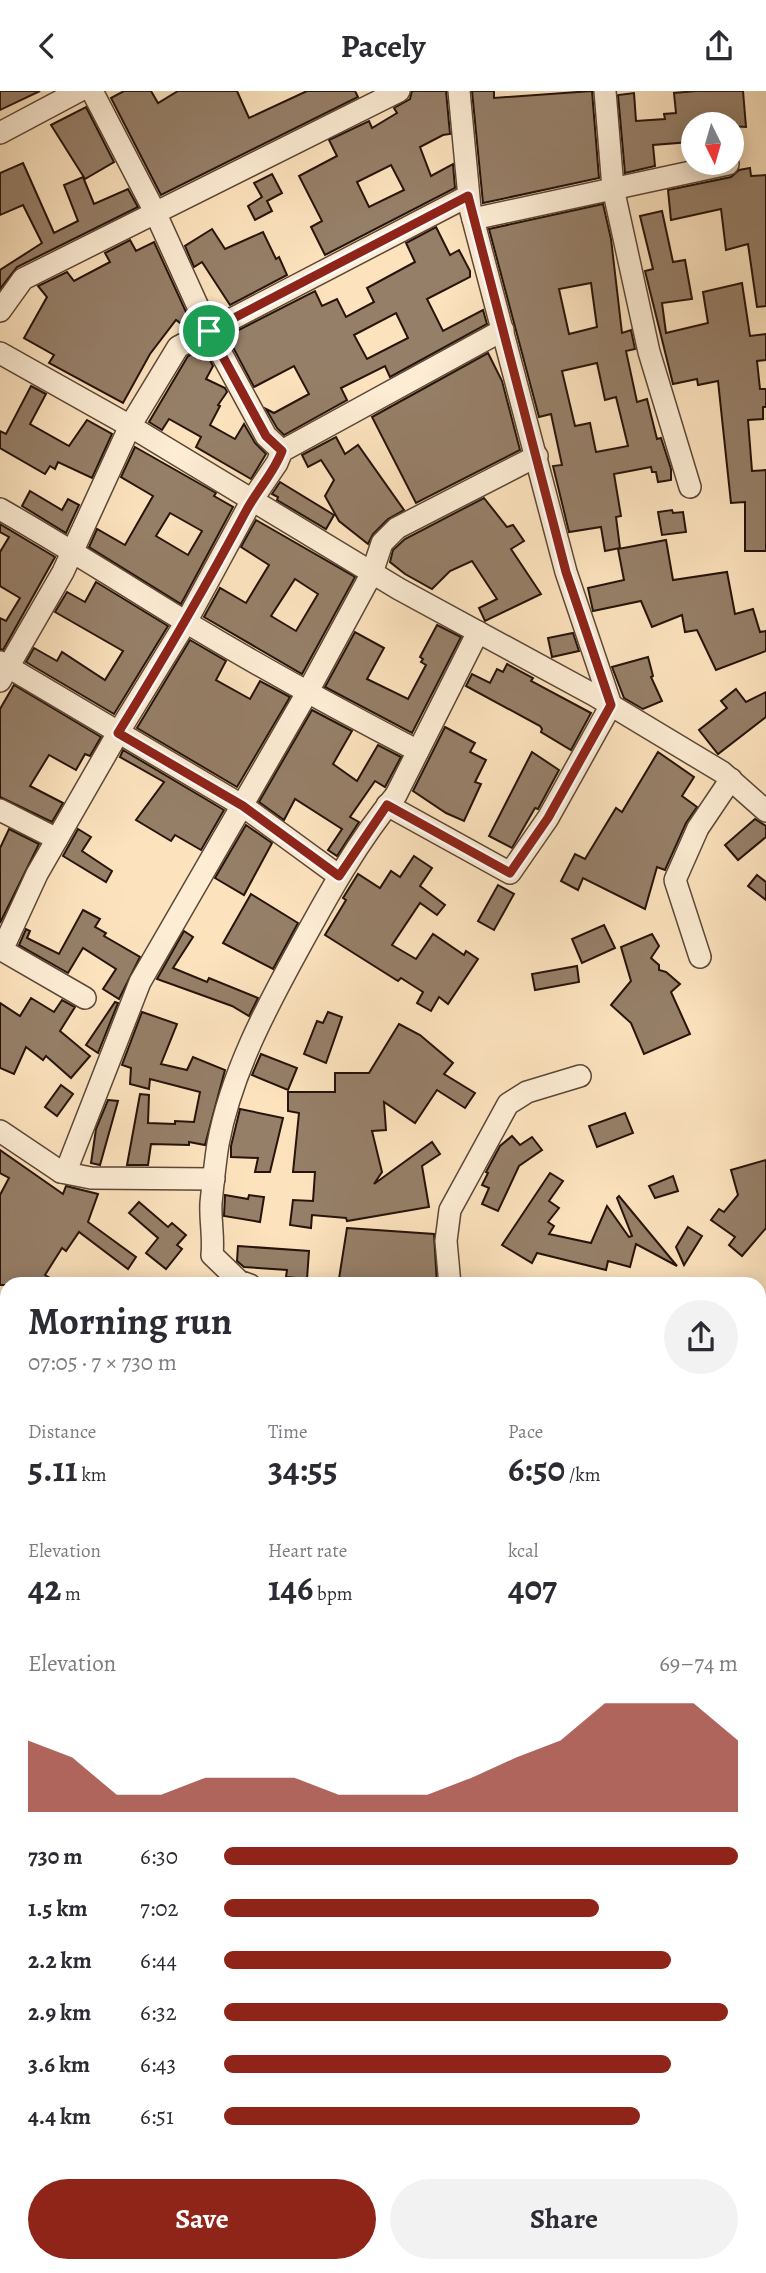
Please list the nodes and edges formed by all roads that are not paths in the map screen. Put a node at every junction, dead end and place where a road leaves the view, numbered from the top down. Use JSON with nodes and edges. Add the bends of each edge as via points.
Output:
{"nodes":[{"id":1,"x":79,"y":91,"type":"edge"},
{"id":2,"x":92,"y":91,"type":"edge"},
{"id":3,"x":399,"y":91,"type":"edge"},
{"id":4,"x":459,"y":91,"type":"edge"},
{"id":5,"x":605,"y":91,"type":"edge"},
{"id":6,"x":378,"y":96,"type":"edge"},
{"id":7,"x":0,"y":133,"type":"edge"},
{"id":8,"x":681,"y":174,"type":"edge"},
{"id":9,"x":613,"y":188,"type":"junction"},
{"id":10,"x":468,"y":196,"type":"junction"},
{"id":11,"x":155,"y":212,"type":"junction"},
{"id":12,"x":473,"y":219,"type":"junction"},
{"id":13,"x":0,"y":311,"type":"edge"},
{"id":14,"x":503,"y":330,"type":"junction"},
{"id":15,"x":209,"y":331,"type":"junction"},
{"id":16,"x":0,"y":353,"type":"edge"},
{"id":17,"x":130,"y":426,"type":"junction"},
{"id":18,"x":282,"y":451,"type":"junction"},
{"id":19,"x":537,"y":456,"type":"junction"},
{"id":20,"x":690,"y":487,"type":"dead end"},
{"id":21,"x":252,"y":500,"type":"junction"},
{"id":22,"x":0,"y":509,"type":"edge"},
{"id":23,"x":74,"y":550,"type":"junction"},
{"id":24,"x":372,"y":573,"type":"junction"},
{"id":25,"x":187,"y":622,"type":"junction"},
{"id":26,"x":478,"y":632,"type":"junction"},
{"id":27,"x":3,"y":670,"type":"edge"},
{"id":28,"x":307,"y":693,"type":"junction"},
{"id":29,"x":611,"y":705,"type":"junction"},
{"id":30,"x":118,"y":733,"type":"junction"},
{"id":31,"x":418,"y":751,"type":"junction"},
{"id":32,"x":731,"y":779,"type":"junction"},
{"id":33,"x":387,"y":805,"type":"junction"},
{"id":34,"x":243,"y":806,"type":"junction"},
{"id":35,"x":0,"y":810,"type":"edge"},
{"id":36,"x":766,"y":811,"type":"edge"},
{"id":37,"x":57,"y":839,"type":"junction"},
{"id":38,"x":339,"y":876,"type":"junction"},
{"id":39,"x":1,"y":950,"type":"edge"},
{"id":40,"x":700,"y":957,"type":"dead end"},
{"id":41,"x":85,"y":998,"type":"dead end"},
{"id":42,"x":580,"y":1076,"type":"dead end"},
{"id":43,"x":0,"y":1131,"type":"edge"},
{"id":44,"x":61,"y":1172,"type":"junction"},
{"id":45,"x":214,"y":1179,"type":"junction"},
{"id":46,"x":235,"y":1277,"type":"edge"},
{"id":47,"x":449,"y":1277,"type":"edge"}],
"edges":[{"from":1,"to":7,"type":"street"},
{"from":2,"to":11,"type":"street"},
{"from":3,"to":6,"type":"street"},
{"from":4,"to":10,"type":"street"},
{"from":5,"to":9,"type":"street"},
{"from":6,"to":11,"type":"street"},
{"from":8,"to":9,"type":"street"},
{"from":9,"to":12,"type":"street"},
{"from":9,"to":20,"type":"street","via":[[649,352]]},
{"from":10,"to":12,"type":"street"},
{"from":10,"to":15,"type":"street"},
{"from":11,"to":13,"type":"street","via":[[23,279]]},
{"from":11,"to":15,"type":"street"},
{"from":12,"to":14,"type":"street"},
{"from":14,"to":18,"type":"street"},
{"from":14,"to":19,"type":"street"},
{"from":15,"to":17,"type":"street","via":[[178,347]]},
{"from":15,"to":18,"type":"street","via":[[266,436]]},
{"from":16,"to":17,"type":"street"},
{"from":17,"to":21,"type":"street"},
{"from":17,"to":23,"type":"street"},
{"from":18,"to":21,"type":"street"},
{"from":19,"to":24,"type":"street","via":[[397,528],[382,543]]},
{"from":19,"to":29,"type":"street","via":[[566,572]]},
{"from":21,"to":24,"type":"street"},
{"from":21,"to":25,"type":"street"},
{"from":22,"to":23,"type":"street"},
{"from":23,"to":25,"type":"street"},
{"from":23,"to":27,"type":"street"},
{"from":24,"to":26,"type":"street"},
{"from":24,"to":28,"type":"street"},
{"from":25,"to":28,"type":"street"},
{"from":25,"to":30,"type":"street"},
{"from":26,"to":29,"type":"street"},
{"from":26,"to":31,"type":"street"},
{"from":27,"to":30,"type":"street"},
{"from":28,"to":31,"type":"street"},
{"from":28,"to":34,"type":"street"},
{"from":29,"to":32,"type":"street"},
{"from":29,"to":33,"type":"street","via":[[548,818],[510,873]]},
{"from":30,"to":34,"type":"street"},
{"from":30,"to":37,"type":"street"},
{"from":31,"to":33,"type":"street"},
{"from":32,"to":36,"type":"street"},
{"from":32,"to":40,"type":"street","via":[[698,828],[675,880]]},
{"from":33,"to":38,"type":"street"},
{"from":34,"to":38,"type":"street"},
{"from":34,"to":44,"type":"street","via":[[140,982],[68,1166]]},
{"from":35,"to":37,"type":"street"},
{"from":37,"to":39,"type":"street"},
{"from":38,"to":45,"type":"street","via":[[256,1028],[232,1093]]},
{"from":39,"to":41,"type":"street"},
{"from":42,"to":47,"type":"street","via":[[527,1092],[508,1104],[450,1210],[446,1241]]},
{"from":43,"to":44,"type":"street"},
{"from":44,"to":45,"type":"street","via":[[91,1178]]},
{"from":45,"to":46,"type":"street","via":[[212,1255]]}]}
